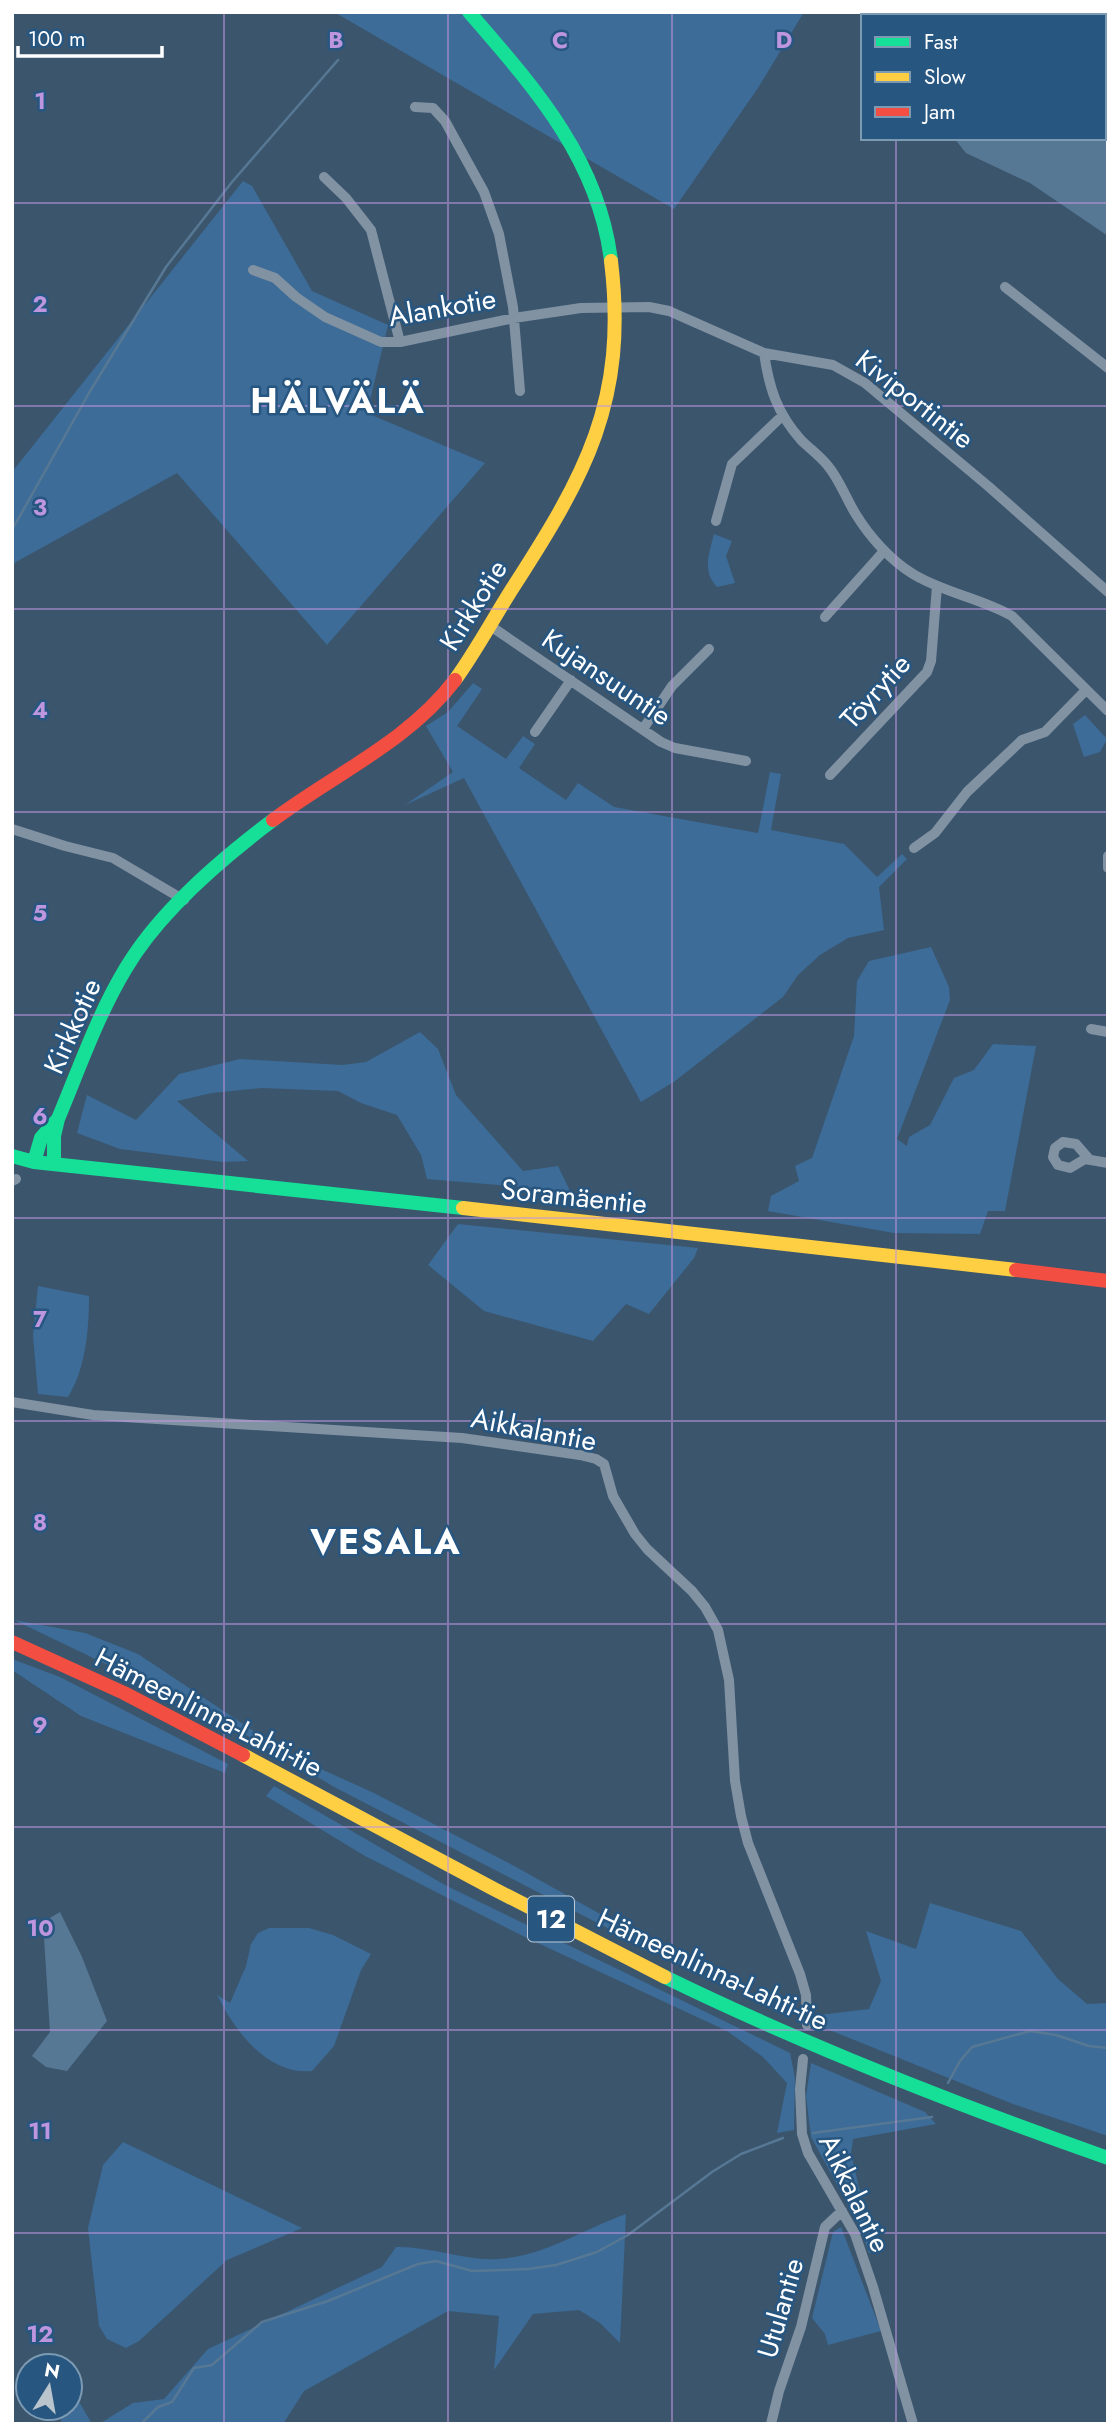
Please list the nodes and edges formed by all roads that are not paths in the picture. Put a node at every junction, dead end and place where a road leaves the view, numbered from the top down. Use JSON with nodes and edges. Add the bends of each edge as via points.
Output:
{"nodes":[{"id":1,"x":469,"y":12,"type":"edge"},
{"id":2,"x":415,"y":107,"type":"dead end"},
{"id":3,"x":324,"y":177,"type":"dead end"},
{"id":4,"x":253,"y":270,"type":"dead end"},
{"id":5,"x":1005,"y":287,"type":"dead end"},
{"id":6,"x":616,"y":306,"type":"junction"},
{"id":7,"x":513,"y":318,"type":"junction"},
{"id":8,"x":400,"y":342,"type":"junction"},
{"id":9,"x":764,"y":353,"type":"junction"},
{"id":10,"x":1108,"y":368,"type":"edge"},
{"id":11,"x":520,"y":391,"type":"dead end"},
{"id":12,"x":782,"y":416,"type":"junction"},
{"id":13,"x":716,"y":521,"type":"dead end"},
{"id":14,"x":884,"y":551,"type":"junction"},
{"id":15,"x":937,"y":586,"type":"junction"},
{"id":16,"x":1108,"y":592,"type":"edge"},
{"id":17,"x":825,"y":617,"type":"dead end"},
{"id":18,"x":489,"y":625,"type":"junction"},
{"id":19,"x":709,"y":649,"type":"dead end"},
{"id":20,"x":571,"y":680,"type":"junction"},
{"id":21,"x":1086,"y":690,"type":"junction"},
{"id":22,"x":1108,"y":711,"type":"edge"},
{"id":23,"x":643,"y":729,"type":"junction"},
{"id":24,"x":536,"y":733,"type":"dead end"},
{"id":25,"x":746,"y":761,"type":"dead end"},
{"id":26,"x":830,"y":775,"type":"dead end"},
{"id":27,"x":12,"y":829,"type":"edge"},
{"id":28,"x":914,"y":848,"type":"dead end"},
{"id":29,"x":1108,"y":856,"type":"edge"},
{"id":30,"x":1108,"y":868,"type":"edge"},
{"id":31,"x":184,"y":900,"type":"junction"},
{"id":32,"x":1091,"y":1029,"type":"dead end"},
{"id":33,"x":1108,"y":1032,"type":"edge"},
{"id":34,"x":58,"y":1119,"type":"junction"},
{"id":35,"x":12,"y":1156,"type":"edge"},
{"id":36,"x":1089,"y":1159,"type":"dead end"},
{"id":37,"x":34,"y":1163,"type":"junction"},
{"id":38,"x":1108,"y":1163,"type":"edge"},
{"id":39,"x":54,"y":1164,"type":"junction"},
{"id":40,"x":14,"y":1175,"type":"edge"},
{"id":41,"x":1108,"y":1281,"type":"edge"},
{"id":42,"x":12,"y":1402,"type":"edge"},
{"id":43,"x":12,"y":1642,"type":"edge"},
{"id":44,"x":807,"y":2025,"type":"dead end"},
{"id":45,"x":803,"y":2059,"type":"dead end"},
{"id":46,"x":1108,"y":2158,"type":"edge"},
{"id":47,"x":842,"y":2211,"type":"junction"},
{"id":48,"x":771,"y":2424,"type":"edge"},
{"id":49,"x":913,"y":2424,"type":"edge"}],
"edges":[{"from":1,"to":6,"type":"main road","name":"Kirkkotie","via":[[555,116],[586,170],[605,226]]},
{"from":2,"to":7,"type":"street","via":[[433,108],[445,121],[484,192],[499,234]]},
{"from":3,"to":8,"type":"street","via":[[370,230]]},
{"from":4,"to":8,"type":"street","name":"Alankotie","via":[[275,278],[325,317],[381,342]]},
{"from":5,"to":10,"type":"street"},
{"from":6,"to":7,"type":"street","name":"Alankotie"},
{"from":6,"to":9,"type":"street","name":"Kiviportintie","via":[[669,312]]},
{"from":6,"to":18,"type":"main road","name":"Kirkkotie","via":[[609,388],[591,452],[555,521]]},
{"from":7,"to":8,"type":"street","name":"Alankotie"},
{"from":7,"to":11,"type":"street"},
{"from":9,"to":12,"type":"street","via":[[768,384]]},
{"from":9,"to":16,"type":"street","name":"Kiviportintie","via":[[833,365],[865,383]]},
{"from":12,"to":13,"type":"street","via":[[732,464]]},
{"from":12,"to":14,"type":"street","via":[[829,467]]},
{"from":14,"to":15,"type":"street","via":[[912,574]]},
{"from":14,"to":17,"type":"street"},
{"from":15,"to":21,"type":"street","via":[[1012,615]]},
{"from":15,"to":26,"type":"street","name":"Töyrytie","via":[[927,673]]},
{"from":18,"to":20,"type":"street","name":"Kujansuuntie"},
{"from":18,"to":31,"type":"main road","name":"Kirkkotie","via":[[435,702],[390,740],[254,835]]},
{"from":19,"to":23,"type":"street","via":[[672,686]]},
{"from":20,"to":23,"type":"street","name":"Kujansuuntie"},
{"from":20,"to":24,"type":"street"},
{"from":21,"to":22,"type":"street"},
{"from":21,"to":28,"type":"street","via":[[1045,732],[1022,740],[967,792],[934,833]]},
{"from":23,"to":25,"type":"street","name":"Kujansuuntie","via":[[675,748]]},
{"from":27,"to":31,"type":"street","via":[[113,858]]},
{"from":29,"to":30,"type":"street"},
{"from":31,"to":34,"type":"main road","name":"Kirkkotie","via":[[127,965]]},
{"from":32,"to":33,"type":"street"},
{"from":34,"to":37,"type":"main road","name":"Kirkkotie","via":[[40,1135]]},
{"from":34,"to":39,"type":"main road","name":"Kirkkotie"},
{"from":35,"to":37,"type":"main road"},
{"from":36,"to":38,"type":"street"},
{"from":37,"to":39,"type":"main road","name":"Soramäentie"},
{"from":37,"to":40,"type":"main road"},
{"from":39,"to":41,"type":"main road","name":"Soramäentie"},
{"from":42,"to":44,"type":"street","name":"Aikkalantie","via":[[93,1415],[462,1438],[580,1455],[604,1464],[613,1496],[635,1534],[692,1591],[718,1630],[729,1680],[741,1816],[800,1974]]},
{"from":43,"to":46,"type":"main road","name":"Hämeenlinna-Lahti-tie","number":"12","via":[[202,1732],[450,1867],[670,1979],[856,2063]]},
{"from":45,"to":47,"type":"street","name":"Aikkalantie","via":[[802,2134]]},
{"from":47,"to":48,"type":"street","name":"Utulantie","via":[[825,2227]]},
{"from":47,"to":49,"type":"street","name":"Aikkalantie","via":[[873,2287]]}]}
